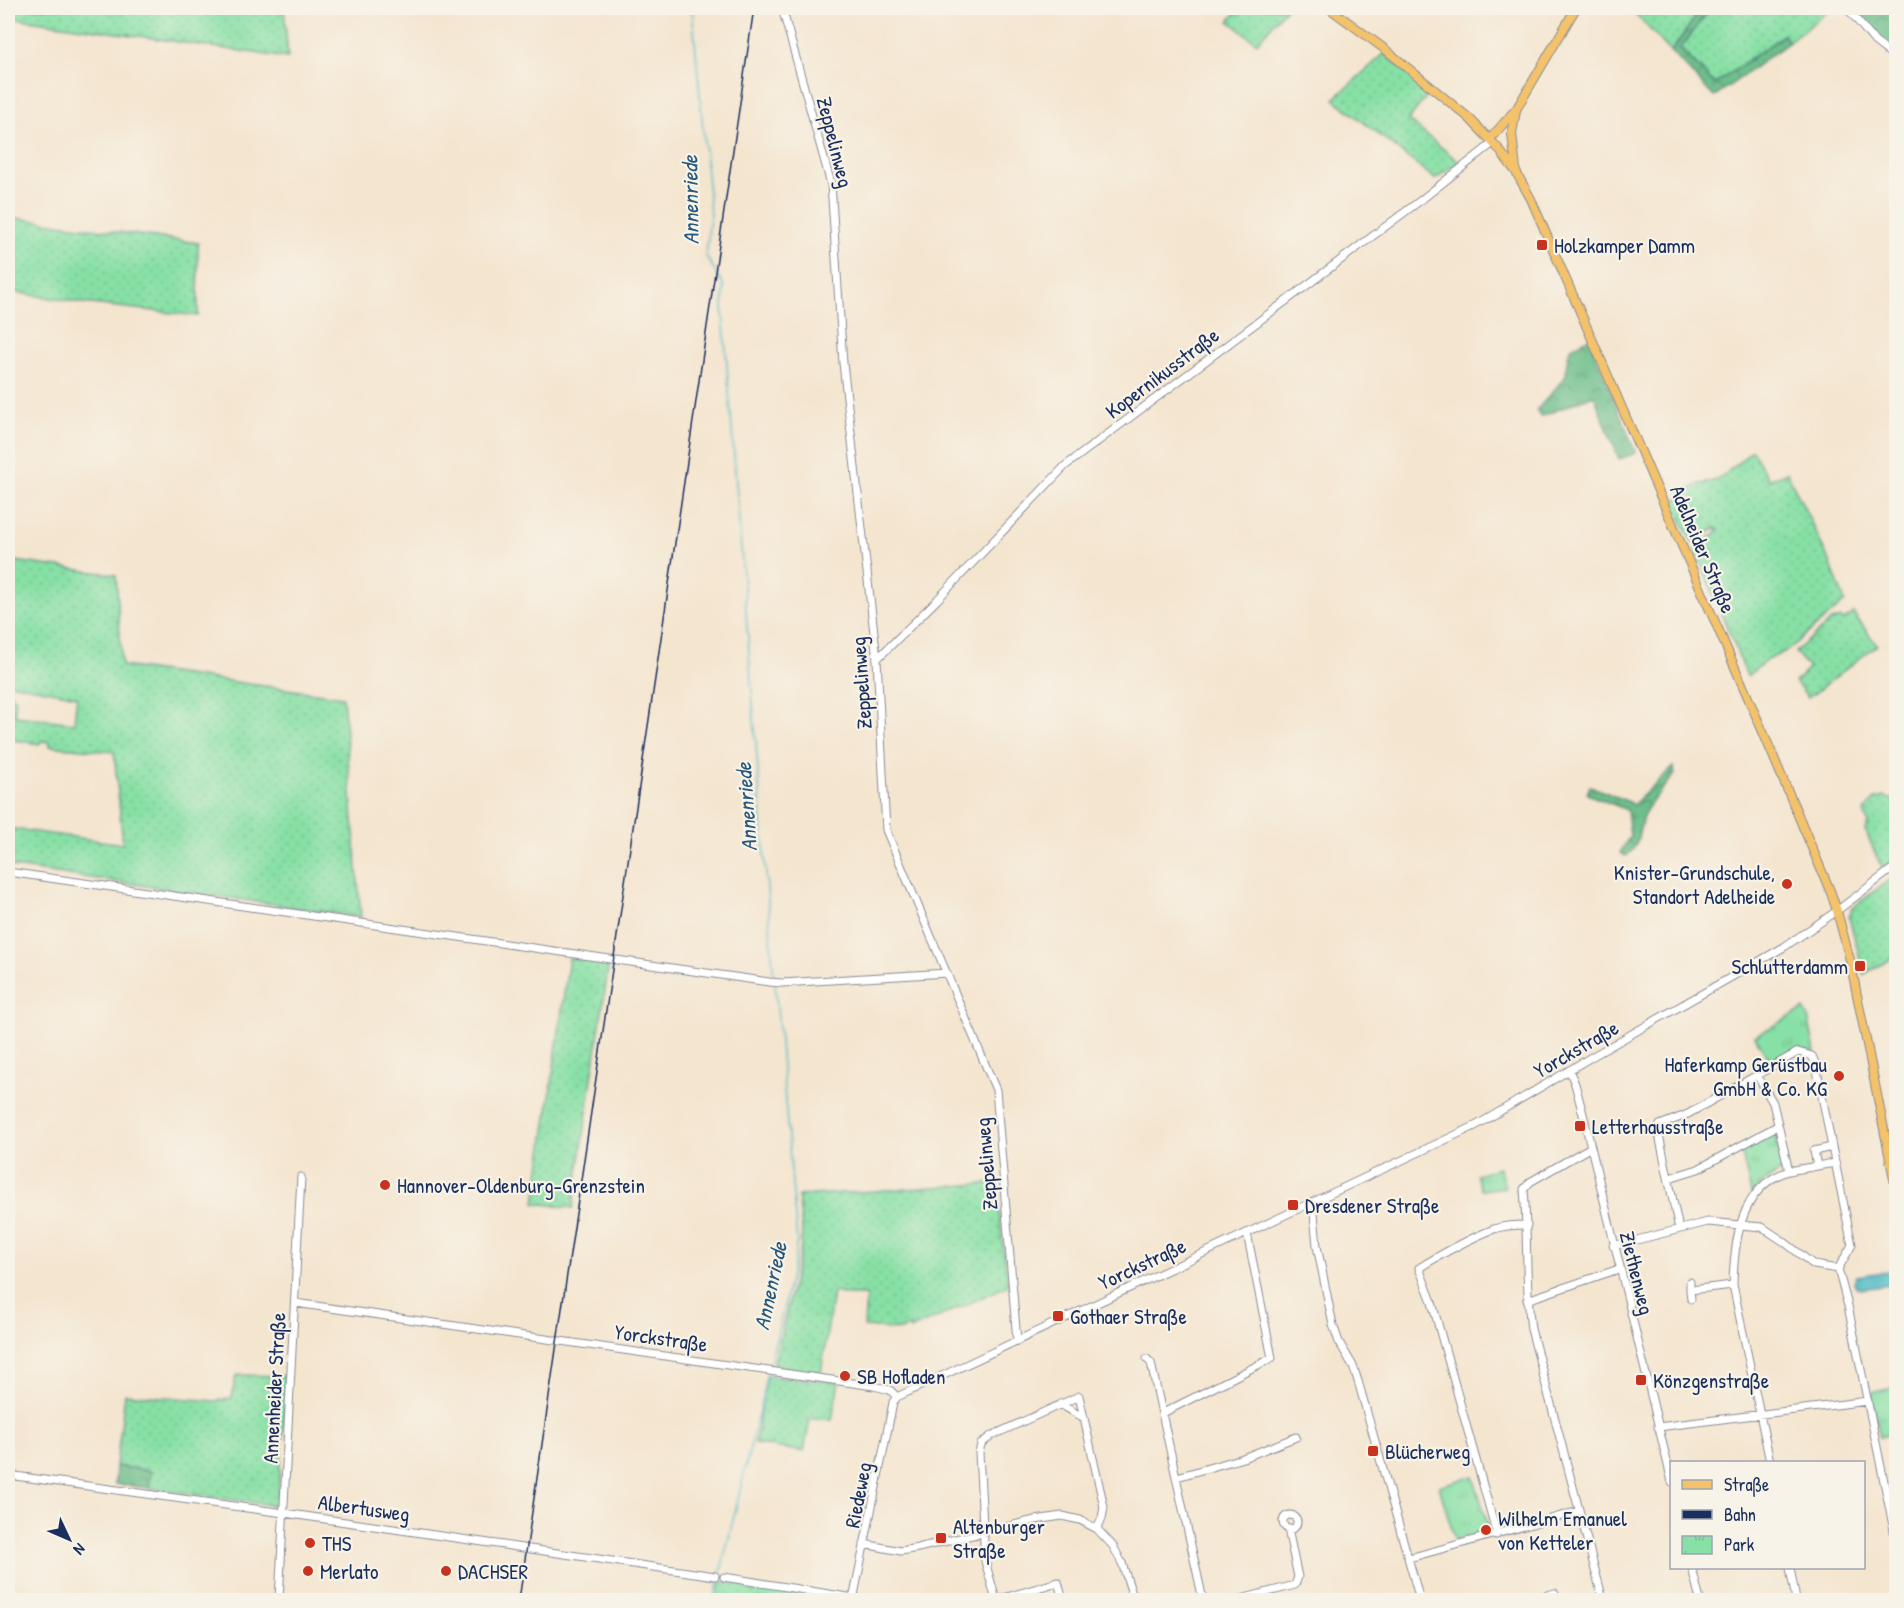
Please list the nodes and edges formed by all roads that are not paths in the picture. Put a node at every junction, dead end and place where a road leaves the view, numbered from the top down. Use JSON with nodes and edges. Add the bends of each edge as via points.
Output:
{"nodes":[{"id":1,"x":782,"y":8,"type":"edge"},
{"id":2,"x":1329,"y":8,"type":"edge"},
{"id":3,"x":1576,"y":8,"type":"edge"},
{"id":4,"x":1847,"y":8,"type":"edge"},
{"id":5,"x":1896,"y":58,"type":"edge"},
{"id":6,"x":1517,"y":108,"type":"junction"},
{"id":7,"x":1512,"y":134,"type":"junction"},
{"id":8,"x":1493,"y":143,"type":"junction"},
{"id":9,"x":1516,"y":172,"type":"junction"},
{"id":10,"x":877,"y":659,"type":"junction"},
{"id":11,"x":1896,"y":866,"type":"edge"},
{"id":12,"x":8,"y":872,"type":"edge"},
{"id":13,"x":1837,"y":911,"type":"junction"},
{"id":14,"x":947,"y":973,"type":"junction"},
{"id":15,"x":1570,"y":1071,"type":"junction"},
{"id":16,"x":1757,"y":1075,"type":"junction"},
{"id":17,"x":1777,"y":1126,"type":"junction"},
{"id":18,"x":1832,"y":1147,"type":"junction"},
{"id":19,"x":1591,"y":1148,"type":"junction"},
{"id":20,"x":1835,"y":1163,"type":"junction"},
{"id":21,"x":1817,"y":1166,"type":"junction"},
{"id":22,"x":1789,"y":1171,"type":"junction"},
{"id":23,"x":301,"y":1177,"type":"dead end"},
{"id":24,"x":1669,"y":1178,"type":"junction"},
{"id":25,"x":1896,"y":1189,"type":"edge"},
{"id":26,"x":1313,"y":1203,"type":"junction"},
{"id":27,"x":1527,"y":1225,"type":"junction"},
{"id":28,"x":1740,"y":1225,"type":"junction"},
{"id":29,"x":1679,"y":1229,"type":"junction"},
{"id":30,"x":1246,"y":1233,"type":"junction"},
{"id":31,"x":1614,"y":1246,"type":"junction"},
{"id":32,"x":1619,"y":1269,"type":"junction"},
{"id":33,"x":1838,"y":1269,"type":"junction"},
{"id":34,"x":1733,"y":1285,"type":"junction"},
{"id":35,"x":1691,"y":1299,"type":"dead end"},
{"id":36,"x":1527,"y":1300,"type":"junction"},
{"id":37,"x":295,"y":1304,"type":"junction"},
{"id":38,"x":1017,"y":1341,"type":"junction"},
{"id":39,"x":1147,"y":1359,"type":"dead end"},
{"id":40,"x":897,"y":1397,"type":"junction"},
{"id":41,"x":1868,"y":1401,"type":"junction"},
{"id":42,"x":1060,"y":1404,"type":"junction"},
{"id":43,"x":1163,"y":1413,"type":"junction"},
{"id":44,"x":1760,"y":1413,"type":"junction"},
{"id":45,"x":1084,"y":1418,"type":"junction"},
{"id":46,"x":1658,"y":1427,"type":"junction"},
{"id":47,"x":1296,"y":1437,"type":"dead end"},
{"id":48,"x":1770,"y":1461,"type":"edge"},
{"id":49,"x":8,"y":1475,"type":"edge"},
{"id":50,"x":1177,"y":1477,"type":"junction"},
{"id":51,"x":1670,"y":1478,"type":"edge"},
{"id":52,"x":1579,"y":1511,"type":"junction"},
{"id":53,"x":284,"y":1513,"type":"junction"},
{"id":54,"x":1097,"y":1529,"type":"junction"},
{"id":55,"x":1288,"y":1529,"type":"dead end"},
{"id":56,"x":984,"y":1532,"type":"junction"},
{"id":57,"x":1497,"y":1534,"type":"junction"},
{"id":58,"x":1896,"y":1540,"type":"edge"},
{"id":59,"x":864,"y":1544,"type":"junction"},
{"id":60,"x":1409,"y":1558,"type":"junction"},
{"id":61,"x":1692,"y":1569,"type":"edge"},
{"id":62,"x":1790,"y":1569,"type":"edge"},
{"id":63,"x":715,"y":1576,"type":"dead end"},
{"id":64,"x":724,"y":1577,"type":"dead end"},
{"id":65,"x":1555,"y":1593,"type":"dead end"},
{"id":66,"x":853,"y":1599,"type":"edge"},
{"id":67,"x":279,"y":1600,"type":"edge"},
{"id":68,"x":996,"y":1600,"type":"edge"},
{"id":69,"x":1063,"y":1600,"type":"edge"},
{"id":70,"x":1134,"y":1600,"type":"edge"},
{"id":71,"x":1203,"y":1600,"type":"edge"},
{"id":72,"x":1237,"y":1600,"type":"edge"},
{"id":73,"x":1420,"y":1600,"type":"edge"},
{"id":74,"x":1529,"y":1600,"type":"edge"},
{"id":75,"x":1603,"y":1600,"type":"edge"},
{"id":76,"x":1701,"y":1600,"type":"edge"},
{"id":77,"x":1796,"y":1600,"type":"edge"}],
"edges":[{"from":1,"to":10,"type":"street","name":"Zeppelinweg","via":[[831,184],[843,363]]},
{"from":2,"to":8,"type":"main road","name":"Adelheider Straße","via":[[1438,92]]},
{"from":3,"to":6,"type":"main road"},
{"from":4,"to":5,"type":"street","via":[[1875,42]]},
{"from":6,"to":7,"type":"main road"},
{"from":6,"to":8,"type":"main road"},
{"from":7,"to":8,"type":"main road"},
{"from":7,"to":9,"type":"main road"},
{"from":8,"to":9,"type":"main road","name":"Adelheider Straße"},
{"from":8,"to":10,"type":"street","name":"Kopernikusstraße","via":[[1065,466]]},
{"from":9,"to":13,"type":"main road","name":"Adelheider Straße","via":[[1559,261]]},
{"from":10,"to":14,"type":"street","name":"Zeppelinweg","via":[[886,830]]},
{"from":11,"to":13,"type":"street"},
{"from":12,"to":14,"type":"street","via":[[769,982]]},
{"from":13,"to":15,"type":"street","name":"Yorckstraße","via":[[1784,947]]},
{"from":13,"to":25,"type":"main road","name":"Adelheider Straße"},
{"from":14,"to":38,"type":"street","name":"Zeppelinweg","via":[[996,1090]]},
{"from":15,"to":19,"type":"street","name":"Ziethenweg"},
{"from":15,"to":26,"type":"street","name":"Yorckstraße","via":[[1477,1125]]},
{"from":16,"to":17,"type":"street","via":[[1773,1104]]},
{"from":16,"to":18,"type":"street","via":[[1798,1052],[1812,1056]]},
{"from":16,"to":24,"type":"street","via":[[1688,1114],[1660,1125]]},
{"from":17,"to":22,"type":"street"},
{"from":17,"to":24,"type":"street","via":[[1698,1169]]},
{"from":18,"to":20,"type":"street"},
{"from":18,"to":21,"type":"street","via":[[1814,1150]]},
{"from":19,"to":27,"type":"street","via":[[1527,1185]]},
{"from":19,"to":31,"type":"street","name":"Ziethenweg"},
{"from":20,"to":21,"type":"street"},
{"from":20,"to":33,"type":"street","via":[[1852,1245]]},
{"from":21,"to":22,"type":"street"},
{"from":22,"to":28,"type":"street","via":[[1762,1186],[1751,1199]]},
{"from":23,"to":37,"type":"street","name":"Annenheider Straße"},
{"from":24,"to":29,"type":"street"},
{"from":26,"to":30,"type":"street","name":"Yorckstraße"},
{"from":26,"to":60,"type":"street","via":[[1333,1324],[1358,1381]]},
{"from":27,"to":36,"type":"street"},
{"from":27,"to":57,"type":"street","via":[[1495,1229],[1419,1269],[1431,1299]]},
{"from":28,"to":29,"type":"street","via":[[1708,1222]]},
{"from":28,"to":33,"type":"street","via":[[1762,1227],[1814,1265]]},
{"from":28,"to":34,"type":"street"},
{"from":29,"to":31,"type":"street"},
{"from":30,"to":38,"type":"street","name":"Yorckstraße"},
{"from":30,"to":43,"type":"street","via":[[1272,1358]]},
{"from":31,"to":32,"type":"street","name":"Ziethenweg"},
{"from":32,"to":36,"type":"street"},
{"from":32,"to":46,"type":"street","name":"Ziethenweg"},
{"from":33,"to":41,"type":"street"},
{"from":34,"to":35,"type":"street","via":[[1690,1286]]},
{"from":34,"to":44,"type":"street"},
{"from":36,"to":52,"type":"street","via":[[1536,1350]]},
{"from":37,"to":40,"type":"street","name":"Yorckstraße","via":[[874,1386],[890,1390]]},
{"from":37,"to":53,"type":"street","name":"Annenheider Straße"},
{"from":38,"to":40,"type":"street","name":"Yorckstraße"},
{"from":39,"to":43,"type":"street"},
{"from":40,"to":59,"type":"street","name":"Riedeweg"},
{"from":41,"to":44,"type":"street"},
{"from":41,"to":58,"type":"street"},
{"from":42,"to":45,"type":"street"},
{"from":42,"to":45,"type":"street","via":[[1079,1396]]},
{"from":42,"to":56,"type":"street","via":[[981,1444]]},
{"from":43,"to":50,"type":"street"},
{"from":44,"to":46,"type":"street"},
{"from":44,"to":48,"type":"street"},
{"from":45,"to":54,"type":"street","via":[[1104,1507]]},
{"from":46,"to":51,"type":"street","name":"Ziethenweg"},
{"from":47,"to":50,"type":"street","via":[[1243,1458]]},
{"from":49,"to":53,"type":"street","name":"Albertusweg"},
{"from":50,"to":71,"type":"street"},
{"from":52,"to":57,"type":"street"},
{"from":52,"to":75,"type":"street"},
{"from":53,"to":63,"type":"street","name":"Albertusweg"},
{"from":53,"to":67,"type":"street","name":"Annenheider Straße"},
{"from":54,"to":56,"type":"street","via":[[1062,1516]]},
{"from":54,"to":70,"type":"street","via":[[1122,1563]]},
{"from":55,"to":72,"type":"street","via":[[1298,1577],[1295,1585]]},
{"from":56,"to":59,"type":"street","via":[[901,1551]]},
{"from":56,"to":68,"type":"street","via":[[985,1561]]},
{"from":57,"to":60,"type":"street"},
{"from":59,"to":66,"type":"street","name":"Riedeweg"},
{"from":60,"to":73,"type":"street"},
{"from":61,"to":76,"type":"street"},
{"from":62,"to":77,"type":"street"},
{"from":64,"to":66,"type":"street"},
{"from":65,"to":74,"type":"street"},
{"from":68,"to":69,"type":"street","via":[[1058,1582]]}]}
